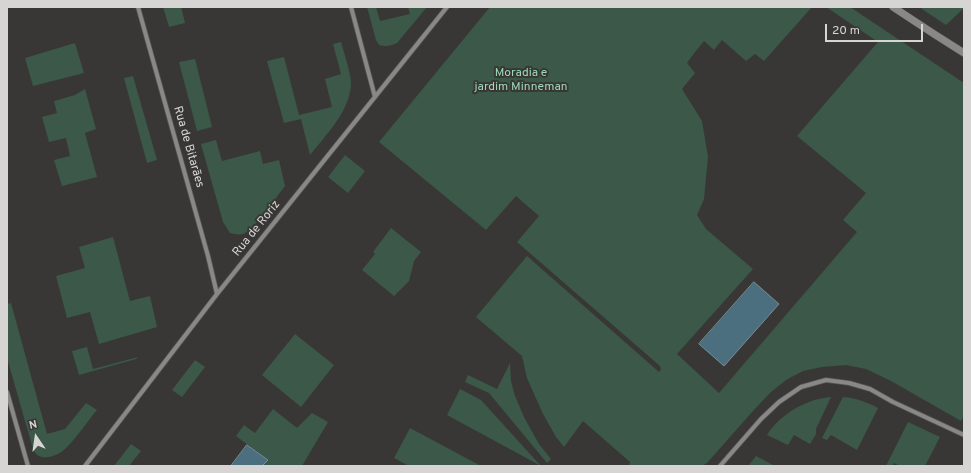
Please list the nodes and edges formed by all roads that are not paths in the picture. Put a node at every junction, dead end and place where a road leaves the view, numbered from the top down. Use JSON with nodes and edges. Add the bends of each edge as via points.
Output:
{"nodes":[{"id":1,"x":138,"y":7,"type":"edge"},
{"id":2,"x":351,"y":7,"type":"edge"},
{"id":3,"x":447,"y":7,"type":"edge"},
{"id":4,"x":893,"y":7,"type":"edge"},
{"id":5,"x":964,"y":53,"type":"edge"},
{"id":6,"x":375,"y":97,"type":"junction"},
{"id":7,"x":217,"y":294,"type":"junction"},
{"id":8,"x":7,"y":392,"type":"edge"},
{"id":9,"x":964,"y":435,"type":"edge"},
{"id":10,"x":28,"y":466,"type":"edge"},
{"id":11,"x":85,"y":466,"type":"edge"},
{"id":12,"x":720,"y":466,"type":"edge"}],
"edges":[{"from":1,"to":7,"type":"street","name":"Rua de Bitarães"},
{"from":2,"to":6,"type":"street"},
{"from":3,"to":6,"type":"street","name":"Rua de Roriz"},
{"from":4,"to":5,"type":"street"},
{"from":6,"to":7,"type":"street","name":"Rua de Roriz"},
{"from":7,"to":11,"type":"street","name":"Rua de Roriz"},
{"from":8,"to":10,"type":"street"},
{"from":9,"to":12,"type":"street","via":[[870,389],[826,380],[800,387],[779,402],[760,419]]}]}
